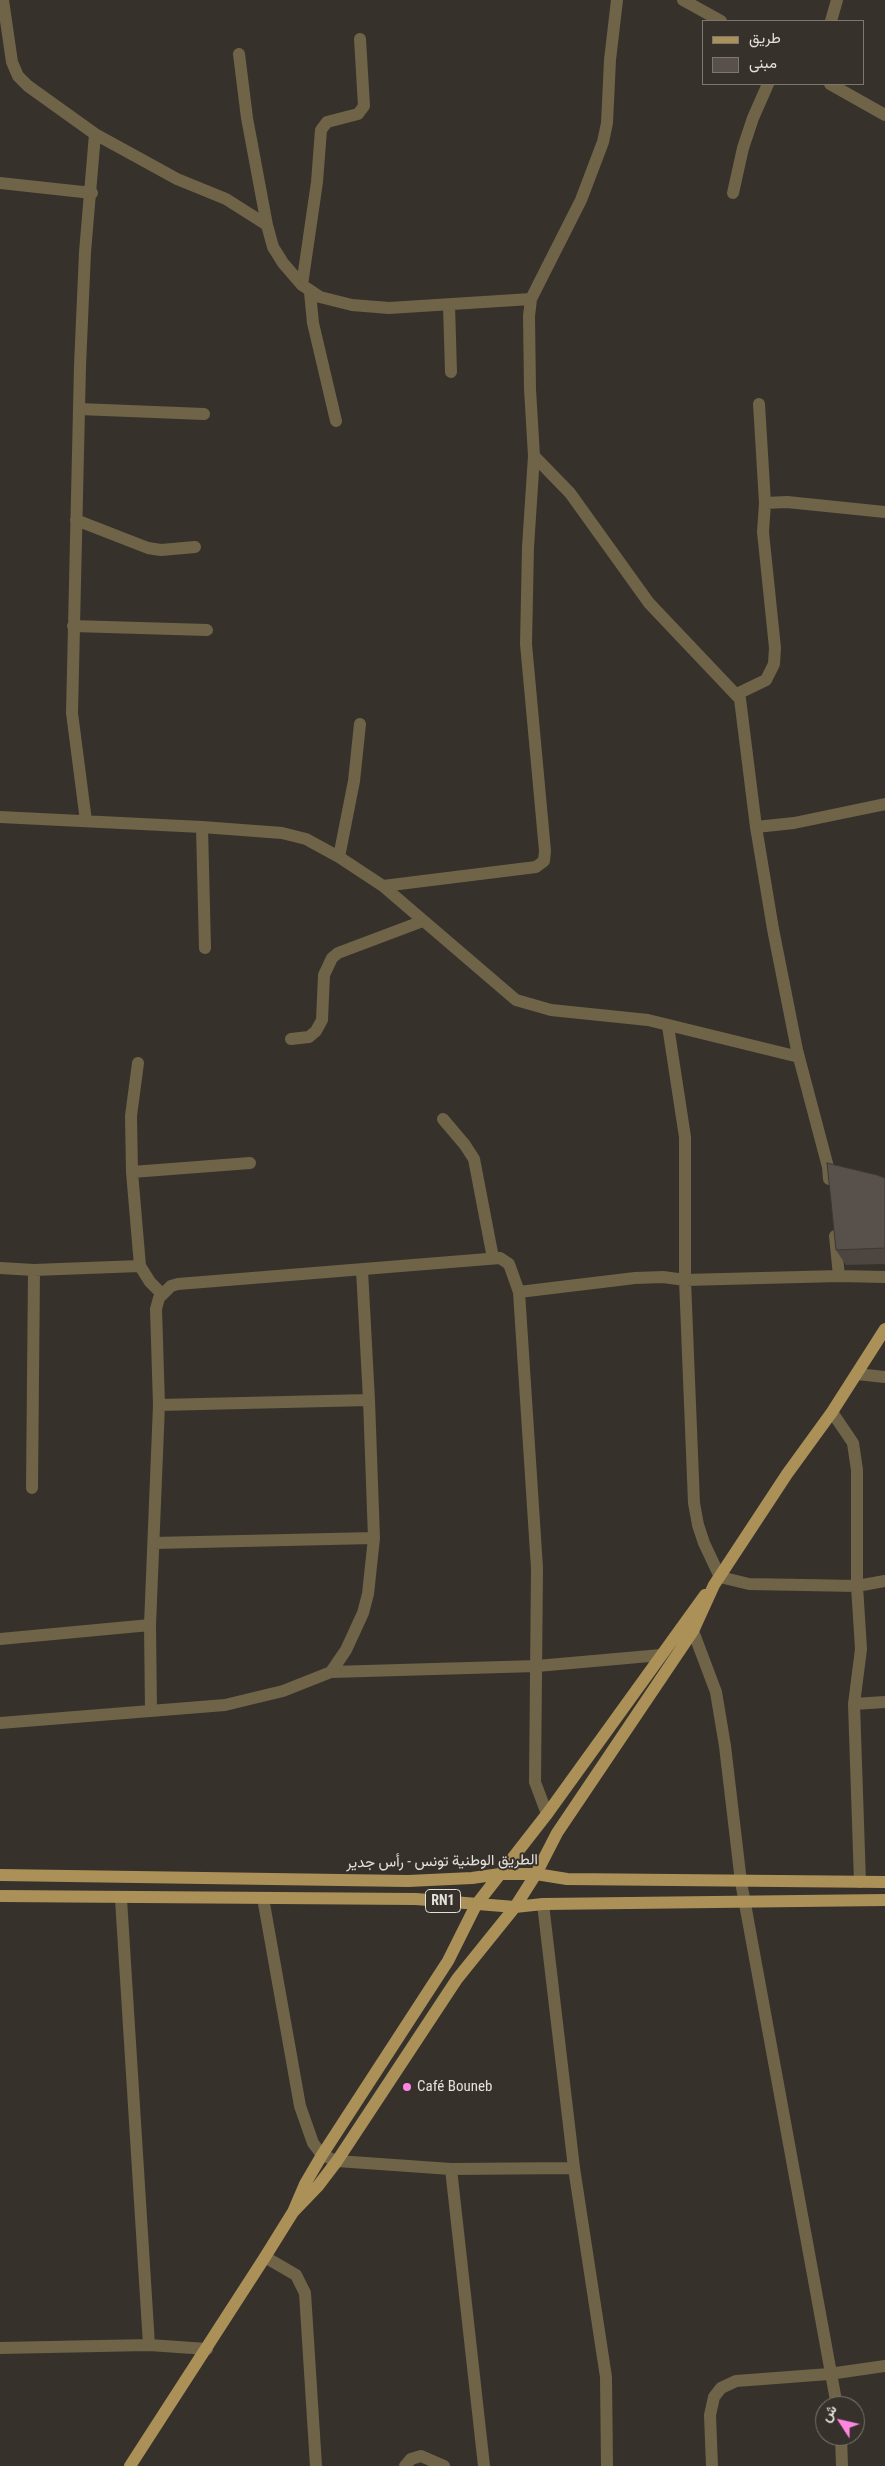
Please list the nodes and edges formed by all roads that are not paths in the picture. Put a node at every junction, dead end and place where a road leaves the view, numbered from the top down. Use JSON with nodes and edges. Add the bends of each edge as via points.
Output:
{"nodes":[{"id":1,"x":3,"y":0,"type":"edge"},
{"id":2,"x":617,"y":0,"type":"edge"},
{"id":3,"x":683,"y":0,"type":"edge"},
{"id":4,"x":837,"y":0,"type":"edge"},
{"id":5,"x":719,"y":20,"type":"edge"},
{"id":6,"x":831,"y":20,"type":"edge"},
{"id":7,"x":360,"y":39,"type":"dead end"},
{"id":8,"x":239,"y":54,"type":"dead end"},
{"id":9,"x":768,"y":85,"type":"edge"},
{"id":10,"x":832,"y":85,"type":"edge"},
{"id":11,"x":885,"y":115,"type":"edge"},
{"id":12,"x":95,"y":134,"type":"junction"},
{"id":13,"x":0,"y":183,"type":"edge"},
{"id":14,"x":92,"y":193,"type":"junction"},
{"id":15,"x":733,"y":193,"type":"dead end"},
{"id":16,"x":267,"y":225,"type":"junction"},
{"id":17,"x":306,"y":288,"type":"junction"},
{"id":18,"x":531,"y":299,"type":"junction"},
{"id":19,"x":449,"y":305,"type":"junction"},
{"id":20,"x":451,"y":372,"type":"dead end"},
{"id":21,"x":759,"y":404,"type":"dead end"},
{"id":22,"x":79,"y":409,"type":"junction"},
{"id":23,"x":204,"y":414,"type":"dead end"},
{"id":24,"x":336,"y":421,"type":"dead end"},
{"id":25,"x":534,"y":456,"type":"junction"},
{"id":26,"x":765,"y":503,"type":"junction"},
{"id":27,"x":885,"y":512,"type":"edge"},
{"id":28,"x":76,"y":520,"type":"junction"},
{"id":29,"x":195,"y":547,"type":"dead end"},
{"id":30,"x":73,"y":626,"type":"junction"},
{"id":31,"x":207,"y":630,"type":"dead end"},
{"id":32,"x":737,"y":694,"type":"junction"},
{"id":33,"x":360,"y":724,"type":"dead end"},
{"id":34,"x":885,"y":804,"type":"edge"},
{"id":35,"x":0,"y":817,"type":"edge"},
{"id":36,"x":86,"y":821,"type":"junction"},
{"id":37,"x":202,"y":827,"type":"junction"},
{"id":38,"x":756,"y":827,"type":"junction"},
{"id":39,"x":339,"y":857,"type":"junction"},
{"id":40,"x":384,"y":886,"type":"junction"},
{"id":41,"x":423,"y":921,"type":"junction"},
{"id":42,"x":205,"y":948,"type":"dead end"},
{"id":43,"x":668,"y":1026,"type":"junction"},
{"id":44,"x":291,"y":1039,"type":"dead end"},
{"id":45,"x":799,"y":1057,"type":"junction"},
{"id":46,"x":138,"y":1063,"type":"dead end"},
{"id":47,"x":443,"y":1119,"type":"dead end"},
{"id":48,"x":250,"y":1162,"type":"dead end"},
{"id":49,"x":828,"y":1167,"type":"junction"},
{"id":50,"x":132,"y":1172,"type":"junction"},
{"id":51,"x":846,"y":1172,"type":"edge"},
{"id":52,"x":830,"y":1187,"type":"edge"},
{"id":53,"x":834,"y":1226,"type":"edge"},
{"id":54,"x":493,"y":1258,"type":"junction"},
{"id":55,"x":140,"y":1266,"type":"junction"},
{"id":56,"x":0,"y":1268,"type":"edge"},
{"id":57,"x":34,"y":1270,"type":"junction"},
{"id":58,"x":362,"y":1270,"type":"junction"},
{"id":59,"x":839,"y":1276,"type":"junction"},
{"id":60,"x":885,"y":1277,"type":"edge"},
{"id":61,"x":685,"y":1280,"type":"junction"},
{"id":62,"x":518,"y":1292,"type":"junction"},
{"id":63,"x":162,"y":1294,"type":"junction"},
{"id":64,"x":885,"y":1329,"type":"edge"},
{"id":65,"x":857,"y":1374,"type":"junction"},
{"id":66,"x":885,"y":1377,"type":"edge"},
{"id":67,"x":370,"y":1400,"type":"junction"},
{"id":68,"x":160,"y":1405,"type":"junction"},
{"id":69,"x":832,"y":1412,"type":"junction"},
{"id":70,"x":32,"y":1488,"type":"dead end"},
{"id":71,"x":374,"y":1538,"type":"junction"},
{"id":72,"x":154,"y":1543,"type":"junction"},
{"id":73,"x":717,"y":1581,"type":"junction"},
{"id":74,"x":885,"y":1581,"type":"edge"},
{"id":75,"x":857,"y":1586,"type":"junction"},
{"id":76,"x":150,"y":1625,"type":"junction"},
{"id":77,"x":693,"y":1631,"type":"junction"},
{"id":78,"x":0,"y":1639,"type":"edge"},
{"id":79,"x":662,"y":1656,"type":"junction"},
{"id":80,"x":537,"y":1666,"type":"junction"},
{"id":81,"x":331,"y":1672,"type":"junction"},
{"id":82,"x":885,"y":1702,"type":"edge"},
{"id":83,"x":854,"y":1704,"type":"junction"},
{"id":84,"x":151,"y":1711,"type":"junction"},
{"id":85,"x":0,"y":1723,"type":"edge"},
{"id":86,"x":547,"y":1814,"type":"junction"},
{"id":87,"x":500,"y":1874,"type":"junction"},
{"id":88,"x":536,"y":1874,"type":"junction"},
{"id":89,"x":0,"y":1875,"type":"edge"},
{"id":90,"x":741,"y":1882,"type":"junction"},
{"id":91,"x":860,"y":1882,"type":"junction"},
{"id":92,"x":885,"y":1882,"type":"edge"},
{"id":93,"x":0,"y":1896,"type":"edge"},
{"id":94,"x":263,"y":1898,"type":"junction"},
{"id":95,"x":121,"y":1899,"type":"junction"},
{"id":96,"x":746,"y":1900,"type":"junction"},
{"id":97,"x":885,"y":1900,"type":"edge"},
{"id":98,"x":542,"y":1904,"type":"junction"},
{"id":99,"x":476,"y":1906,"type":"junction"},
{"id":100,"x":515,"y":1907,"type":"junction"},
{"id":101,"x":322,"y":2155,"type":"junction"},
{"id":102,"x":337,"y":2161,"type":"junction"},
{"id":103,"x":574,"y":2168,"type":"junction"},
{"id":104,"x":451,"y":2169,"type":"junction"},
{"id":105,"x":293,"y":2212,"type":"junction"},
{"id":106,"x":265,"y":2257,"type":"junction"},
{"id":107,"x":149,"y":2345,"type":"junction"},
{"id":108,"x":0,"y":2348,"type":"edge"},
{"id":109,"x":207,"y":2349,"type":"junction"},
{"id":110,"x":885,"y":2366,"type":"edge"},
{"id":111,"x":830,"y":2374,"type":"junction"},
{"id":112,"x":835,"y":2396,"type":"edge"},
{"id":113,"x":841,"y":2446,"type":"edge"},
{"id":114,"x":130,"y":2466,"type":"edge"},
{"id":115,"x":316,"y":2466,"type":"edge"},
{"id":116,"x":405,"y":2466,"type":"edge"},
{"id":117,"x":444,"y":2466,"type":"edge"},
{"id":118,"x":484,"y":2466,"type":"edge"},
{"id":119,"x":607,"y":2466,"type":"edge"},
{"id":120,"x":712,"y":2466,"type":"edge"},
{"id":121,"x":842,"y":2466,"type":"edge"}],
"edges":[{"from":1,"to":12,"type":"street","via":[[12,62],[18,76]]},
{"from":2,"to":18,"type":"street","via":[[603,142],[581,200]]},
{"from":3,"to":5,"type":"street"},
{"from":4,"to":6,"type":"street"},
{"from":7,"to":17,"type":"street","via":[[364,106],[358,114],[327,122],[321,130]]},
{"from":8,"to":16,"type":"street"},
{"from":9,"to":15,"type":"street","via":[[743,148]]},
{"from":10,"to":11,"type":"street"},
{"from":12,"to":14,"type":"street"},
{"from":12,"to":16,"type":"street","via":[[177,179],[226,199]]},
{"from":13,"to":14,"type":"street"},
{"from":14,"to":22,"type":"street","via":[[85,252]]},
{"from":16,"to":17,"type":"street","via":[[278,255]]},
{"from":17,"to":19,"type":"street","via":[[320,298],[352,305],[389,308]]},
{"from":17,"to":24,"type":"street"},
{"from":18,"to":19,"type":"street"},
{"from":18,"to":25,"type":"street","via":[[528,316],[529,371]]},
{"from":19,"to":20,"type":"street"},
{"from":21,"to":26,"type":"street"},
{"from":22,"to":23,"type":"street"},
{"from":22,"to":28,"type":"street"},
{"from":25,"to":32,"type":"street","via":[[570,493],[649,603]]},
{"from":25,"to":40,"type":"street","via":[[526,644],[544,861],[536,867]]},
{"from":26,"to":27,"type":"street","via":[[787,502]]},
{"from":26,"to":32,"type":"street","via":[[763,532],[774,664],[766,680]]},
{"from":28,"to":29,"type":"street","via":[[148,548]]},
{"from":28,"to":30,"type":"street"},
{"from":30,"to":31,"type":"street"},
{"from":30,"to":36,"type":"street","via":[[72,713]]},
{"from":32,"to":38,"type":"street","via":[[742,707]]},
{"from":33,"to":39,"type":"street","via":[[354,781]]},
{"from":34,"to":38,"type":"street","via":[[794,823]]},
{"from":35,"to":36,"type":"street"},
{"from":36,"to":37,"type":"street"},
{"from":37,"to":39,"type":"street","via":[[282,833],[306,839]]},
{"from":37,"to":42,"type":"street"},
{"from":38,"to":45,"type":"street"},
{"from":39,"to":40,"type":"street"},
{"from":40,"to":41,"type":"street"},
{"from":41,"to":43,"type":"street","via":[[516,1000],[551,1010],[648,1020]]},
{"from":41,"to":44,"type":"street","via":[[338,952],[324,975],[322,1020],[309,1037]]},
{"from":43,"to":45,"type":"street"},
{"from":43,"to":61,"type":"street","via":[[685,1137]]},
{"from":45,"to":49,"type":"street"},
{"from":46,"to":50,"type":"street","via":[[131,1116]]},
{"from":47,"to":54,"type":"street","via":[[474,1159]]},
{"from":48,"to":50,"type":"street"},
{"from":49,"to":51,"type":"street"},
{"from":49,"to":52,"type":"street"},
{"from":50,"to":55,"type":"street"},
{"from":53,"to":59,"type":"street"},
{"from":54,"to":58,"type":"street"},
{"from":54,"to":62,"type":"street","via":[[509,1264]]},
{"from":55,"to":57,"type":"street"},
{"from":55,"to":63,"type":"street"},
{"from":56,"to":57,"type":"street"},
{"from":57,"to":70,"type":"street"},
{"from":58,"to":63,"type":"street","via":[[178,1284]]},
{"from":58,"to":67,"type":"street"},
{"from":59,"to":60,"type":"street"},
{"from":59,"to":61,"type":"street"},
{"from":61,"to":62,"type":"street","via":[[635,1278]]},
{"from":61,"to":73,"type":"street","via":[[694,1503]]},
{"from":62,"to":80,"type":"street","via":[[537,1568]]},
{"from":63,"to":68,"type":"street","via":[[156,1316]]},
{"from":64,"to":65,"type":"main road"},
{"from":65,"to":66,"type":"street"},
{"from":65,"to":69,"type":"main road"},
{"from":67,"to":68,"type":"street"},
{"from":67,"to":71,"type":"street"},
{"from":68,"to":72,"type":"street"},
{"from":69,"to":73,"type":"main road"},
{"from":69,"to":75,"type":"street","via":[[853,1443],[856,1455]]},
{"from":71,"to":72,"type":"street"},
{"from":71,"to":81,"type":"street","via":[[363,1613],[346,1650]]},
{"from":72,"to":76,"type":"street"},
{"from":73,"to":75,"type":"street"},
{"from":73,"to":77,"type":"main road"},
{"from":73,"to":79,"type":"main road","via":[[691,1612]]},
{"from":74,"to":75,"type":"street"},
{"from":75,"to":83,"type":"street","via":[[861,1649]]},
{"from":76,"to":78,"type":"street"},
{"from":76,"to":84,"type":"street"},
{"from":77,"to":88,"type":"main road","via":[[556,1833]]},
{"from":77,"to":90,"type":"street","via":[[716,1692]]},
{"from":79,"to":80,"type":"street"},
{"from":79,"to":86,"type":"main road"},
{"from":80,"to":81,"type":"street"},
{"from":80,"to":86,"type":"street","via":[[535,1782]]},
{"from":81,"to":84,"type":"street","via":[[252,1700]]},
{"from":82,"to":83,"type":"street"},
{"from":83,"to":91,"type":"street"},
{"from":84,"to":85,"type":"street"},
{"from":86,"to":87,"type":"main road"},
{"from":87,"to":88,"type":"main road","name":"الطريق الوطنية تونس - رأس جدير","number":"RN1"},
{"from":87,"to":89,"type":"main road","name":"الطريق الوطنية تونس - رأس جدير","number":"RN1","via":[[408,1882]]},
{"from":87,"to":99,"type":"main road"},
{"from":88,"to":90,"type":"main road","name":"الطريق الوطنية تونس - رأس جدير","number":"RN1","via":[[567,1879]]},
{"from":88,"to":100,"type":"main road"},
{"from":90,"to":91,"type":"main road","name":"الطريق الوطنية تونس - رأس جدير","number":"RN1"},
{"from":90,"to":96,"type":"street"},
{"from":91,"to":92,"type":"main road","name":"الطريق الوطنية تونس - رأس جدير","number":"RN1"},
{"from":93,"to":95,"type":"main road","number":"RN1"},
{"from":94,"to":95,"type":"main road","number":"RN1"},
{"from":94,"to":99,"type":"main road","number":"RN1","via":[[416,1900]]},
{"from":94,"to":101,"type":"street","via":[[300,2106],[313,2143]]},
{"from":95,"to":107,"type":"street"},
{"from":96,"to":97,"type":"main road","number":"RN1"},
{"from":96,"to":98,"type":"main road","number":"RN1"},
{"from":96,"to":111,"type":"street"},
{"from":98,"to":100,"type":"main road","number":"RN1"},
{"from":98,"to":103,"type":"street"},
{"from":99,"to":100,"type":"main road","number":"RN1"},
{"from":99,"to":101,"type":"main road","via":[[448,1961]]},
{"from":100,"to":102,"type":"main road","via":[[457,1979]]},
{"from":101,"to":102,"type":"street"},
{"from":101,"to":105,"type":"main road"},
{"from":102,"to":104,"type":"street"},
{"from":102,"to":105,"type":"main road"},
{"from":103,"to":104,"type":"street"},
{"from":103,"to":119,"type":"street","via":[[606,2377]]},
{"from":104,"to":118,"type":"street"},
{"from":105,"to":106,"type":"main road"},
{"from":106,"to":109,"type":"main road"},
{"from":106,"to":115,"type":"street","via":[[296,2275],[305,2293]]},
{"from":107,"to":108,"type":"street"},
{"from":107,"to":109,"type":"street"},
{"from":109,"to":114,"type":"main road"},
{"from":110,"to":111,"type":"street"},
{"from":111,"to":112,"type":"street"},
{"from":111,"to":120,"type":"street","via":[[736,2381],[721,2388],[714,2397],[710,2415]]},
{"from":113,"to":121,"type":"street"},
{"from":116,"to":117,"type":"street","via":[[411,2459],[421,2456]]}]}
